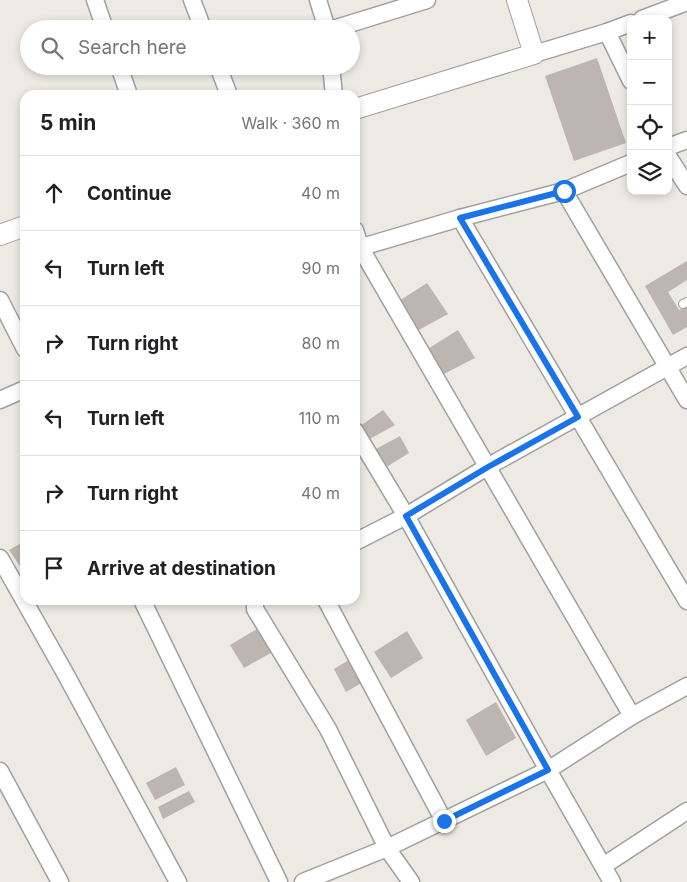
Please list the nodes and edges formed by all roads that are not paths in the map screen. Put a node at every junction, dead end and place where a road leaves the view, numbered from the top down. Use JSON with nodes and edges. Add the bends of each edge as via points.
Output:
{"nodes":[{"id":1,"x":95,"y":0,"type":"edge"},
{"id":2,"x":192,"y":0,"type":"edge"},
{"id":3,"x":318,"y":0,"type":"edge"},
{"id":4,"x":427,"y":0,"type":"edge"},
{"id":5,"x":517,"y":0,"type":"edge"},
{"id":6,"x":687,"y":2,"type":"edge"},
{"id":7,"x":653,"y":15,"type":"edge"},
{"id":8,"x":102,"y":20,"type":"edge"},
{"id":9,"x":200,"y":20,"type":"edge"},
{"id":10,"x":324,"y":20,"type":"edge"},
{"id":11,"x":360,"y":21,"type":"edge"},
{"id":12,"x":627,"y":24,"type":"edge"},
{"id":13,"x":607,"y":32,"type":"junction"},
{"id":14,"x":534,"y":54,"type":"junction"},
{"id":15,"x":627,"y":73,"type":"edge"},
{"id":16,"x":122,"y":75,"type":"edge"},
{"id":17,"x":221,"y":75,"type":"edge"},
{"id":18,"x":332,"y":75,"type":"edge"},
{"id":19,"x":127,"y":90,"type":"edge"},
{"id":20,"x":227,"y":90,"type":"edge"},
{"id":21,"x":333,"y":90,"type":"edge"},
{"id":22,"x":360,"y":107,"type":"edge"},
{"id":23,"x":687,"y":140,"type":"edge"},
{"id":24,"x":672,"y":146,"type":"edge"},
{"id":25,"x":672,"y":162,"type":"edge"},
{"id":26,"x":627,"y":165,"type":"edge"},
{"id":27,"x":687,"y":186,"type":"edge"},
{"id":28,"x":564,"y":191,"type":"junction"},
{"id":29,"x":460,"y":218,"type":"junction"},
{"id":30,"x":20,"y":228,"type":"edge"},
{"id":31,"x":0,"y":235,"type":"edge"},
{"id":32,"x":360,"y":247,"type":"edge"},
{"id":33,"x":360,"y":251,"type":"edge"},
{"id":34,"x":0,"y":300,"type":"edge"},
{"id":35,"x":20,"y":339,"type":"edge"},
{"id":36,"x":687,"y":356,"type":"edge"},
{"id":37,"x":668,"y":367,"type":"junction"},
{"id":38,"x":20,"y":391,"type":"edge"},
{"id":39,"x":0,"y":400,"type":"edge"},
{"id":40,"x":687,"y":400,"type":"edge"},
{"id":41,"x":578,"y":417,"type":"junction"},
{"id":42,"x":360,"y":440,"type":"edge"},
{"id":43,"x":488,"y":467,"type":"junction"},
{"id":44,"x":406,"y":516,"type":"junction"},
{"id":45,"x":360,"y":539,"type":"edge"},
{"id":46,"x":0,"y":558,"type":"edge"},
{"id":47,"x":20,"y":593,"type":"edge"},
{"id":48,"x":687,"y":602,"type":"edge"},
{"id":49,"x":27,"y":605,"type":"edge"},
{"id":50,"x":144,"y":605,"type":"edge"},
{"id":51,"x":255,"y":605,"type":"edge"},
{"id":52,"x":329,"y":605,"type":"edge"},
{"id":53,"x":687,"y":686,"type":"edge"},
{"id":54,"x":632,"y":716,"type":"junction"},
{"id":55,"x":548,"y":770,"type":"junction"},
{"id":56,"x":0,"y":771,"type":"edge"},
{"id":57,"x":687,"y":811,"type":"edge"},
{"id":58,"x":444,"y":821,"type":"junction"},
{"id":59,"x":387,"y":848,"type":"junction"},
{"id":60,"x":603,"y":866,"type":"junction"},
{"id":61,"x":60,"y":882,"type":"edge"},
{"id":62,"x":178,"y":882,"type":"edge"},
{"id":63,"x":278,"y":882,"type":"edge"},
{"id":64,"x":303,"y":882,"type":"edge"},
{"id":65,"x":411,"y":882,"type":"edge"},
{"id":66,"x":612,"y":882,"type":"edge"}],
"edges":[{"from":1,"to":8,"type":"street"},
{"from":2,"to":9,"type":"street"},
{"from":3,"to":10,"type":"street"},
{"from":4,"to":11,"type":"street"},
{"from":5,"to":14,"type":"street"},
{"from":6,"to":7,"type":"street"},
{"from":12,"to":13,"type":"street"},
{"from":13,"to":14,"type":"street"},
{"from":13,"to":15,"type":"street"},
{"from":14,"to":22,"type":"street"},
{"from":16,"to":19,"type":"street"},
{"from":17,"to":20,"type":"street"},
{"from":18,"to":21,"type":"street"},
{"from":23,"to":24,"type":"street"},
{"from":25,"to":27,"type":"street"},
{"from":26,"to":28,"type":"street"},
{"from":28,"to":29,"type":"street"},
{"from":28,"to":37,"type":"street"},
{"from":29,"to":32,"type":"street"},
{"from":29,"to":41,"type":"street"},
{"from":30,"to":31,"type":"street"},
{"from":33,"to":43,"type":"street"},
{"from":34,"to":35,"type":"street"},
{"from":36,"to":37,"type":"street"},
{"from":37,"to":40,"type":"street"},
{"from":37,"to":41,"type":"street"},
{"from":38,"to":39,"type":"street"},
{"from":41,"to":43,"type":"street"},
{"from":41,"to":48,"type":"street"},
{"from":42,"to":44,"type":"street"},
{"from":43,"to":44,"type":"street"},
{"from":43,"to":54,"type":"street"},
{"from":44,"to":45,"type":"street"},
{"from":44,"to":55,"type":"street"},
{"from":46,"to":47,"type":"street"},
{"from":49,"to":62,"type":"street"},
{"from":50,"to":63,"type":"street"},
{"from":51,"to":59,"type":"street","via":[[328,728]]},
{"from":52,"to":58,"type":"street"},
{"from":53,"to":54,"type":"street"},
{"from":54,"to":55,"type":"street"},
{"from":55,"to":58,"type":"street"},
{"from":55,"to":60,"type":"street"},
{"from":56,"to":61,"type":"street"},
{"from":57,"to":60,"type":"street"},
{"from":58,"to":59,"type":"street"},
{"from":59,"to":64,"type":"street"},
{"from":59,"to":65,"type":"street"},
{"from":60,"to":66,"type":"street"}]}
